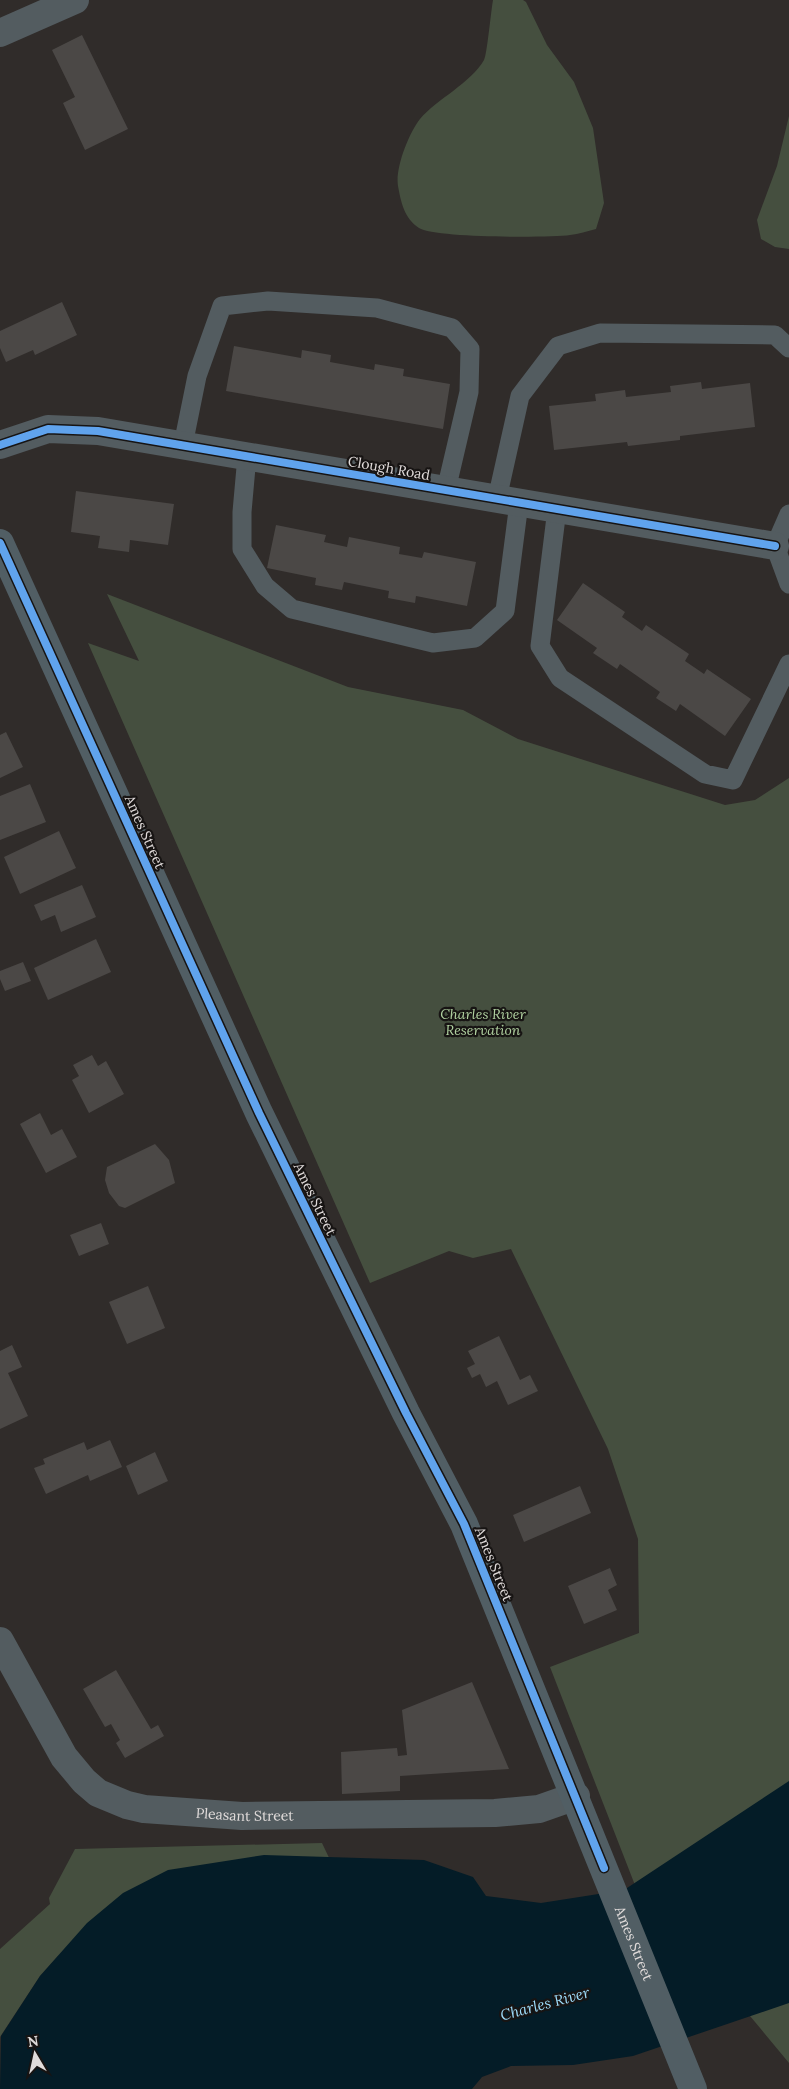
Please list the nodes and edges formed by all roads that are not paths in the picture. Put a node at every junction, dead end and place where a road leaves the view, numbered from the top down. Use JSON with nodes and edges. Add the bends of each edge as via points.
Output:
{"nodes":[{"id":1,"x":75,"y":0,"type":"edge"},
{"id":2,"x":0,"y":33,"type":"edge"},
{"id":3,"x":789,"y":348,"type":"edge"},
{"id":4,"x":0,"y":445,"type":"edge"},
{"id":5,"x":183,"y":446,"type":"junction"},
{"id":6,"x":247,"y":456,"type":"junction"},
{"id":7,"x":446,"y":490,"type":"junction"},
{"id":8,"x":508,"y":501,"type":"junction"},
{"id":9,"x":557,"y":509,"type":"junction"},
{"id":10,"x":789,"y":514,"type":"edge"},
{"id":11,"x":0,"y":543,"type":"edge"},
{"id":12,"x":775,"y":546,"type":"junction"},
{"id":13,"x":789,"y":584,"type":"edge"},
{"id":14,"x":789,"y":664,"type":"edge"},
{"id":15,"x":0,"y":1641,"type":"edge"},
{"id":16,"x":576,"y":1796,"type":"junction"},
{"id":17,"x":694,"y":2089,"type":"edge"}],
"edges":[{"from":1,"to":2,"type":"street"},
{"from":3,"to":8,"type":"lane","via":[[775,335],[600,333],[558,346],[520,396]]},
{"from":4,"to":5,"type":"street","name":"Clough Road","via":[[48,429],[98,431]]},
{"from":5,"to":6,"type":"street","name":"Clough Road"},
{"from":5,"to":7,"type":"lane","via":[[196,376],[222,306],[268,301],[376,308],[452,328],[470,349],[469,392]]},
{"from":6,"to":7,"type":"street","name":"Clough Road"},
{"from":6,"to":8,"type":"lane","via":[[242,549],[265,586],[292,609],[433,643],[475,638],[504,611]]},
{"from":7,"to":8,"type":"street","name":"Clough Road"},
{"from":8,"to":9,"type":"street","name":"Clough Road"},
{"from":9,"to":12,"type":"street","name":"Clough Road"},
{"from":9,"to":14,"type":"lane","via":[[540,646],[560,678],[706,774],[733,780]]},
{"from":10,"to":12,"type":"lane"},
{"from":11,"to":16,"type":"street","name":"Ames Street","via":[[259,1113],[464,1524]]},
{"from":12,"to":13,"type":"lane"},
{"from":15,"to":16,"type":"street","name":"Pleasant Street","via":[[64,1757],[98,1793],[127,1805],[144,1809],[261,1816],[485,1813],[538,1809]]},
{"from":16,"to":17,"type":"street","name":"Ames Street"}]}
